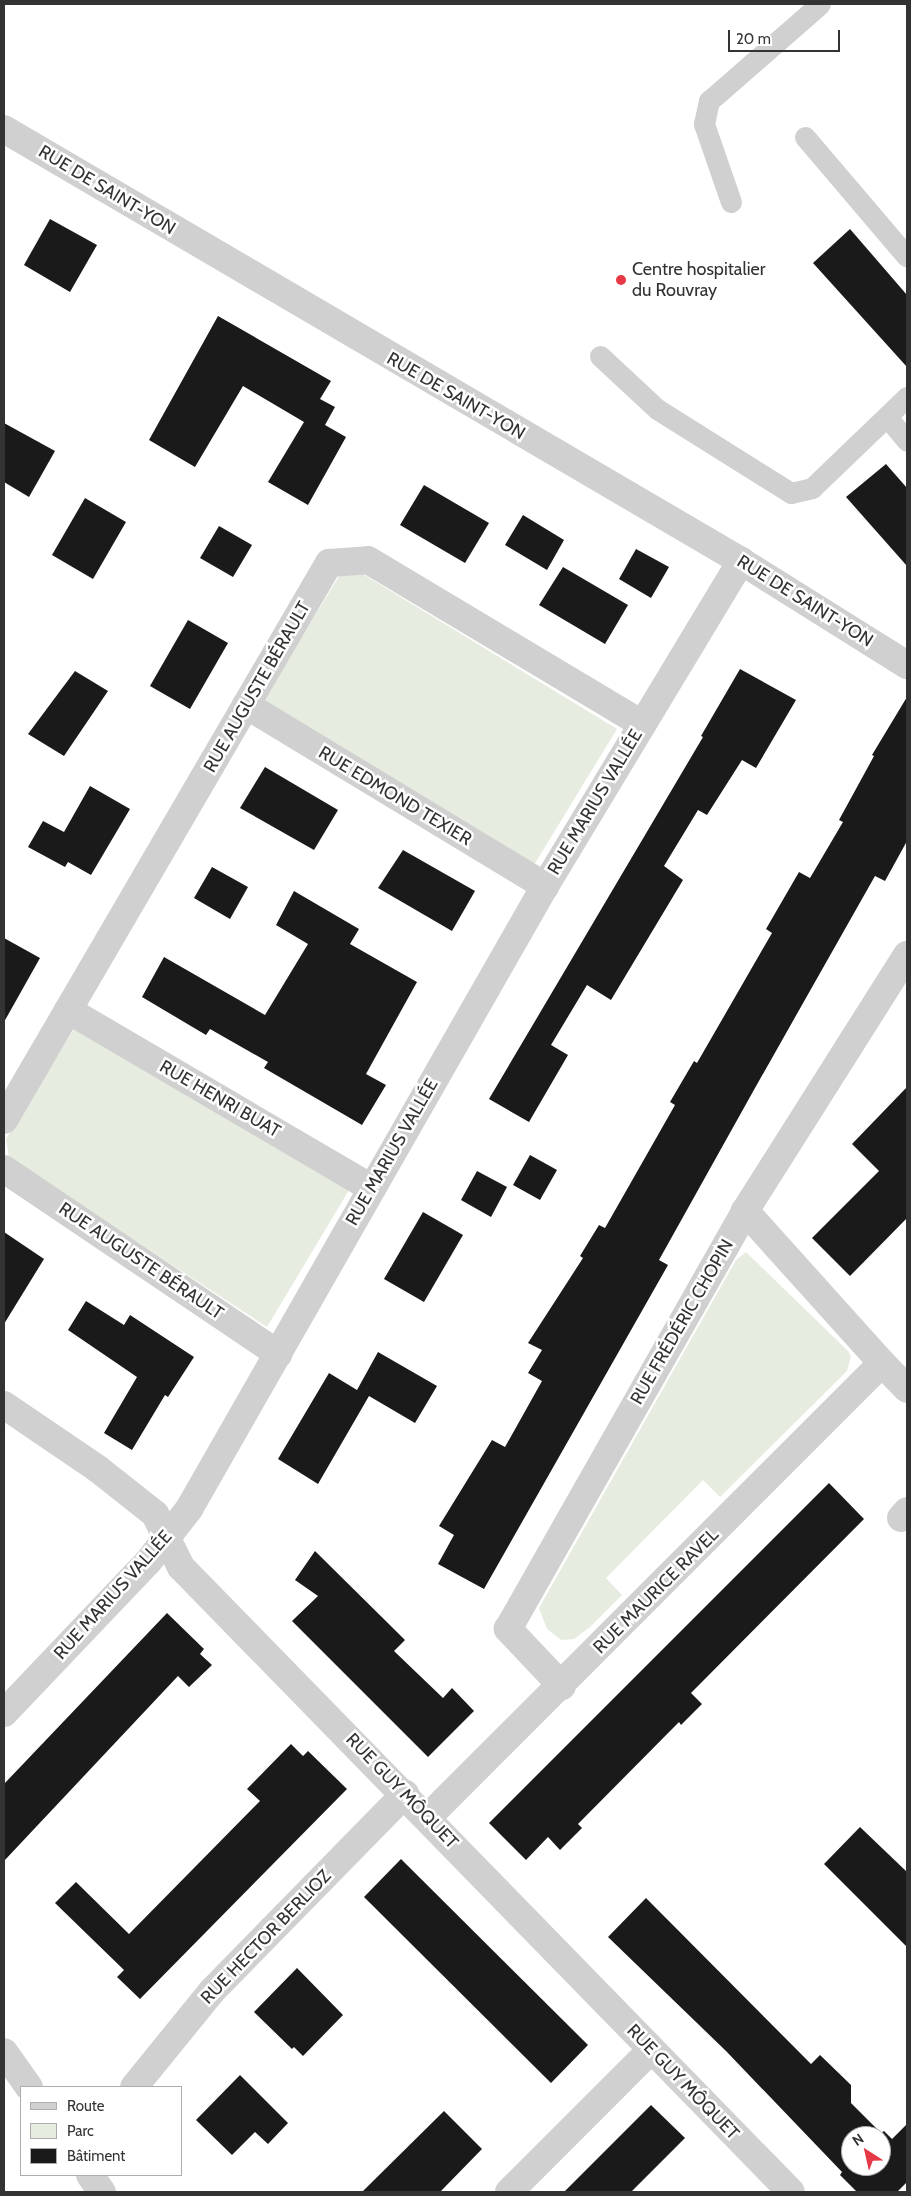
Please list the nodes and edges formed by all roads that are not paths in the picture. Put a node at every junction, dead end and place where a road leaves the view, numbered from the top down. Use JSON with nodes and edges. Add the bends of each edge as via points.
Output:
{"nodes":[{"id":1,"x":820,"y":4,"type":"edge"},
{"id":2,"x":4,"y":129,"type":"edge"},
{"id":3,"x":805,"y":137,"type":"dead end"},
{"id":4,"x":731,"y":202,"type":"dead end"},
{"id":5,"x":907,"y":257,"type":"edge"},
{"id":6,"x":600,"y":356,"type":"dead end"},
{"id":7,"x":907,"y":397,"type":"edge"},
{"id":8,"x":887,"y":417,"type":"junction"},
{"id":9,"x":907,"y":441,"type":"edge"},
{"id":10,"x":741,"y":561,"type":"junction"},
{"id":11,"x":907,"y":665,"type":"edge"},
{"id":12,"x":246,"y":705,"type":"junction"},
{"id":13,"x":642,"y":724,"type":"junction"},
{"id":14,"x":545,"y":886,"type":"junction"},
{"id":15,"x":907,"y":954,"type":"edge"},
{"id":16,"x":68,"y":1010,"type":"junction"},
{"id":17,"x":4,"y":1120,"type":"edge"},
{"id":18,"x":4,"y":1169,"type":"edge"},
{"id":19,"x":372,"y":1188,"type":"junction"},
{"id":20,"x":745,"y":1211,"type":"junction"},
{"id":21,"x":278,"y":1354,"type":"junction"},
{"id":22,"x":882,"y":1363,"type":"junction"},
{"id":23,"x":907,"y":1389,"type":"edge"},
{"id":24,"x":4,"y":1406,"type":"edge"},
{"id":25,"x":168,"y":1536,"type":"junction"},
{"id":26,"x":562,"y":1686,"type":"junction"},
{"id":27,"x":4,"y":1713,"type":"edge"},
{"id":28,"x":405,"y":1794,"type":"junction"},
{"id":29,"x":428,"y":1817,"type":"junction"},
{"id":30,"x":651,"y":2050,"type":"junction"},
{"id":31,"x":4,"y":2052,"type":"edge"},
{"id":32,"x":28,"y":2086,"type":"edge"},
{"id":33,"x":135,"y":2086,"type":"edge"},
{"id":34,"x":91,"y":2176,"type":"edge"},
{"id":35,"x":102,"y":2192,"type":"edge"},
{"id":36,"x":509,"y":2192,"type":"edge"},
{"id":37,"x":791,"y":2192,"type":"edge"}],
"edges":[{"from":1,"to":4,"type":"lane","via":[[709,101],[704,124]]},
{"from":2,"to":10,"type":"street","name":"RUE DE SAINT-YON"},
{"from":3,"to":5,"type":"lane"},
{"from":6,"to":8,"type":"lane","via":[[657,409],[791,493],[812,488]]},
{"from":7,"to":8,"type":"lane"},
{"from":8,"to":9,"type":"lane"},
{"from":10,"to":11,"type":"street","name":"RUE DE SAINT-YON"},
{"from":10,"to":13,"type":"street","name":"RUE MARIUS VALLÉE"},
{"from":12,"to":13,"type":"street","name":"RUE AUGUSTE BÉRAULT","via":[[329,563],[368,560]]},
{"from":12,"to":14,"type":"street","name":"RUE EDMOND TEXIER"},
{"from":12,"to":16,"type":"street","name":"RUE AUGUSTE BÉRAULT"},
{"from":13,"to":14,"type":"street","name":"RUE MARIUS VALLÉE"},
{"from":14,"to":19,"type":"street","name":"RUE MARIUS VALLÉE"},
{"from":15,"to":20,"type":"street","name":"RUE FRÉDÉRIC CHOPIN"},
{"from":16,"to":17,"type":"street","name":"RUE AUGUSTE BÉRAULT"},
{"from":16,"to":19,"type":"street","name":"RUE HENRI BUAT"},
{"from":18,"to":21,"type":"street","name":"RUE AUGUSTE BÉRAULT"},
{"from":19,"to":21,"type":"street","name":"RUE MARIUS VALLÉE"},
{"from":20,"to":22,"type":"street"},
{"from":20,"to":26,"type":"street","name":"RUE FRÉDÉRIC CHOPIN","via":[[508,1629]]},
{"from":21,"to":25,"type":"street","name":"RUE MARIUS VALLÉE","via":[[189,1509]]},
{"from":22,"to":23,"type":"street"},
{"from":22,"to":26,"type":"street","name":"RUE MAURICE RAVEL"},
{"from":24,"to":25,"type":"street","name":"RUE GUY MÔQUET","via":[[98,1468],[155,1514]]},
{"from":25,"to":27,"type":"street","name":"RUE MARIUS VALLÉE","via":[[148,1562]]},
{"from":25,"to":28,"type":"street","name":"RUE GUY MÔQUET","via":[[181,1567]]},
{"from":26,"to":29,"type":"street","name":"RUE MAURICE RAVEL"},
{"from":28,"to":29,"type":"street","name":"RUE GUY MÔQUET"},
{"from":28,"to":33,"type":"street","name":"RUE HECTOR BERLIOZ","via":[[212,1991]]},
{"from":29,"to":30,"type":"street","name":"RUE GUY MÔQUET"},
{"from":30,"to":36,"type":"street"},
{"from":30,"to":37,"type":"street","name":"RUE GUY MÔQUET"},
{"from":31,"to":32,"type":"street"},
{"from":34,"to":35,"type":"street"}]}
